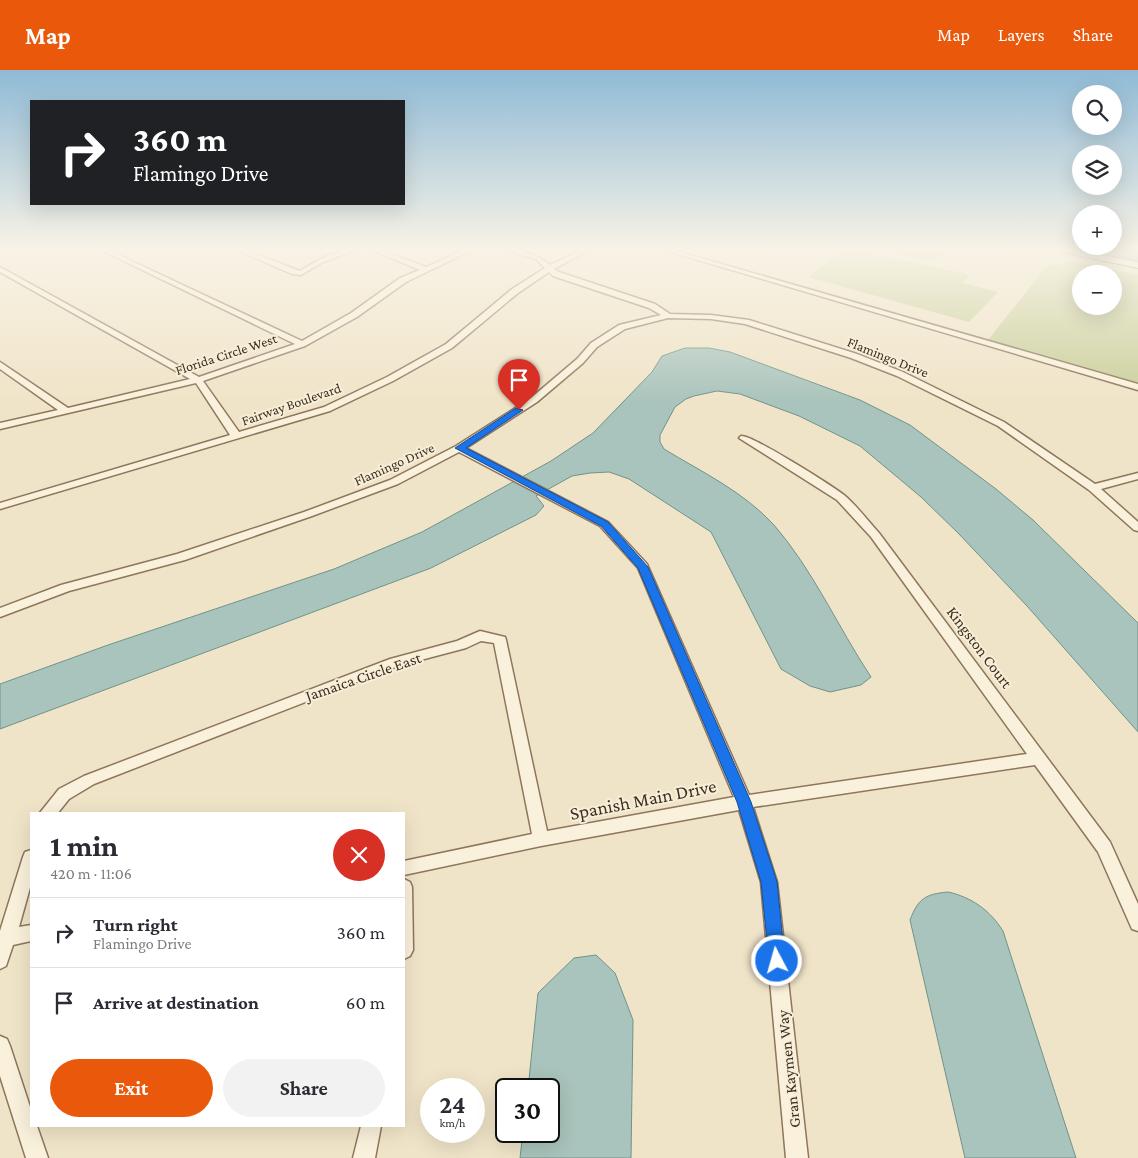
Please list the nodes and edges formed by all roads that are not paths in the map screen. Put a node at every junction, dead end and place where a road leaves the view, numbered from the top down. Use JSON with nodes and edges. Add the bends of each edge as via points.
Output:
{"nodes":[{"id":1,"x":55,"y":301,"type":"edge"},
{"id":2,"x":211,"y":301,"type":"edge"},
{"id":3,"x":374,"y":301,"type":"edge"},
{"id":4,"x":503,"y":301,"type":"edge"},
{"id":5,"x":636,"y":301,"type":"edge"},
{"id":6,"x":840,"y":301,"type":"edge"},
{"id":7,"x":668,"y":316,"type":"junction"},
{"id":8,"x":302,"y":344,"type":"junction"},
{"id":9,"x":0,"y":365,"type":"edge"},
{"id":10,"x":198,"y":380,"type":"junction"},
{"id":11,"x":1138,"y":388,"type":"edge"},
{"id":12,"x":65,"y":410,"type":"junction"},
{"id":13,"x":0,"y":426,"type":"edge"},
{"id":14,"x":237,"y":437,"type":"junction"},
{"id":15,"x":744,"y":438,"type":"dead end"},
{"id":16,"x":459,"y":448,"type":"junction"},
{"id":17,"x":1138,"y":476,"type":"edge"},
{"id":18,"x":1093,"y":488,"type":"junction"},
{"id":19,"x":0,"y":506,"type":"edge"},
{"id":20,"x":1138,"y":528,"type":"edge"},
{"id":21,"x":0,"y":612,"type":"edge"},
{"id":22,"x":1040,"y":758,"type":"junction"},
{"id":23,"x":744,"y":802,"type":"junction"},
{"id":24,"x":50,"y":812,"type":"edge"},
{"id":25,"x":541,"y":839,"type":"junction"},
{"id":26,"x":30,"y":860,"type":"edge"},
{"id":27,"x":405,"y":868,"type":"edge"},
{"id":28,"x":1138,"y":923,"type":"edge"},
{"id":29,"x":30,"y":933,"type":"edge"},
{"id":30,"x":3,"y":938,"type":"edge"},
{"id":31,"x":0,"y":960,"type":"edge"},
{"id":32,"x":0,"y":1046,"type":"edge"},
{"id":33,"x":370,"y":1127,"type":"edge"},
{"id":34,"x":37,"y":1158,"type":"edge"},
{"id":35,"x":364,"y":1158,"type":"edge"},
{"id":36,"x":797,"y":1158,"type":"edge"}],
"edges":[{"from":1,"to":10,"type":"street"},
{"from":2,"to":8,"type":"street"},
{"from":3,"to":8,"type":"street","name":"Florida Circle West"},
{"from":4,"to":14,"type":"street","name":"Fairway Boulevard","via":[[449,346],[390,379],[327,410]]},
{"from":5,"to":7,"type":"street"},
{"from":6,"to":11,"type":"street"},
{"from":7,"to":16,"type":"street","name":"Flamingo Drive","via":[[622,327],[594,345],[534,400]]},
{"from":7,"to":18,"type":"street","name":"Flamingo Drive","via":[[746,322],[900,374],[1001,424]]},
{"from":8,"to":10,"type":"street","name":"Florida Circle West"},
{"from":9,"to":12,"type":"street"},
{"from":10,"to":12,"type":"street","name":"Florida Circle West"},
{"from":10,"to":14,"type":"street"},
{"from":12,"to":13,"type":"street","name":"Florida Circle West"},
{"from":14,"to":19,"type":"street","name":"Fairway Boulevard"},
{"from":15,"to":22,"type":"street","name":"Kingston Court","via":[[841,498],[874,534]]},
{"from":16,"to":21,"type":"street","name":"Flamingo Drive","via":[[394,482],[308,514],[181,557],[65,588]]},
{"from":16,"to":23,"type":"street","name":"Gran Kaymen Way","via":[[604,524],[643,567]]},
{"from":17,"to":18,"type":"street"},
{"from":18,"to":20,"type":"street","name":"Flamingo Drive"},
{"from":22,"to":23,"type":"street","name":"Spanish Main Drive"},
{"from":22,"to":28,"type":"street","name":"Kingston Court","via":[[1104,847]]},
{"from":23,"to":25,"type":"street","name":"Spanish Main Drive"},
{"from":23,"to":36,"type":"street","name":"Gran Kaymen Way","via":[[769,882]]},
{"from":24,"to":25,"type":"street","name":"Jamaica Circle East","via":[[64,794],[89,780],[395,662],[461,646],[480,636],[500,640]]},
{"from":25,"to":27,"type":"street","name":"Spanish Main Drive"},
{"from":26,"to":30,"type":"street"},
{"from":29,"to":30,"type":"street"},
{"from":30,"to":31,"type":"street"},
{"from":32,"to":34,"type":"street"},
{"from":33,"to":35,"type":"street"}]}
